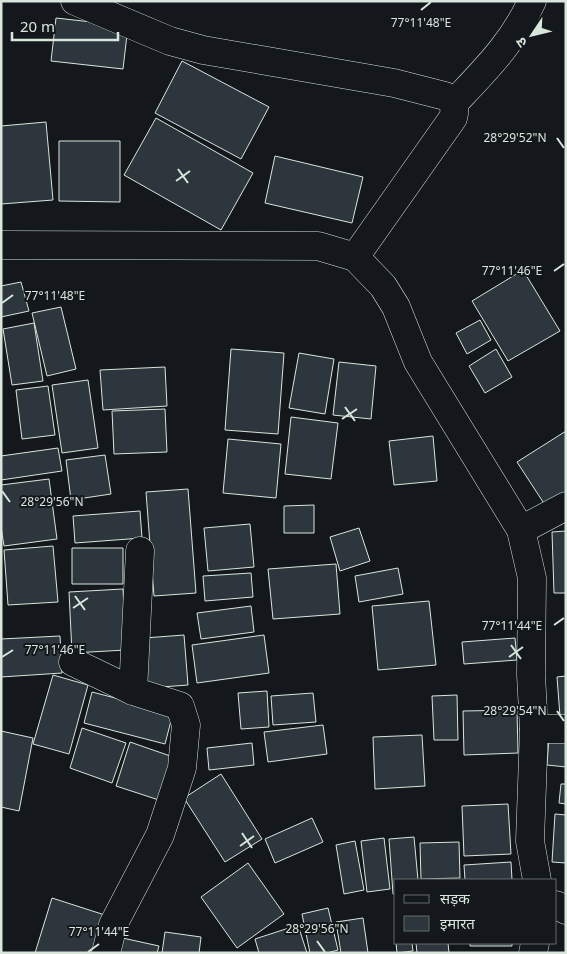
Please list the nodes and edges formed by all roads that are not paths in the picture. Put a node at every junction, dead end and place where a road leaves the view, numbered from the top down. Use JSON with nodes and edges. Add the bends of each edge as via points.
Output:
{"nodes":[{"id":1,"x":74,"y":1,"type":"edge"},
{"id":2,"x":532,"y":1,"type":"edge"},
{"id":3,"x":454,"y":103,"type":"junction"},
{"id":4,"x":1,"y":245,"type":"edge"},
{"id":5,"x":355,"y":257,"type":"junction"},
{"id":6,"x":566,"y":506,"type":"edge"},
{"id":7,"x":521,"y":530,"type":"junction"},
{"id":8,"x":140,"y":551,"type":"dead end"},
{"id":9,"x":73,"y":662,"type":"dead end"},
{"id":10,"x":133,"y":691,"type":"junction"},
{"id":11,"x":534,"y":729,"type":"junction"},
{"id":12,"x":566,"y":729,"type":"edge"},
{"id":13,"x":537,"y":879,"type":"edge"},
{"id":14,"x":106,"y":953,"type":"edge"}],
"edges":[{"from":1,"to":3,"type":"street","via":[[194,48],[394,83],[445,96]]},
{"from":2,"to":3,"type":"street","via":[[522,23],[500,54]]},
{"from":3,"to":5,"type":"street","via":[[453,118]]},
{"from":4,"to":5,"type":"street","via":[[318,246]]},
{"from":5,"to":7,"type":"street","via":[[383,286],[396,307],[418,362]]},
{"from":6,"to":7,"type":"street"},
{"from":7,"to":11,"type":"street","via":[[532,578]]},
{"from":8,"to":10,"type":"street"},
{"from":9,"to":10,"type":"street"},
{"from":10,"to":14,"type":"street","via":[[180,706],[186,725],[182,768],[160,834],[113,925]]},
{"from":11,"to":12,"type":"street"},
{"from":11,"to":13,"type":"street","via":[[530,841]]}]}
